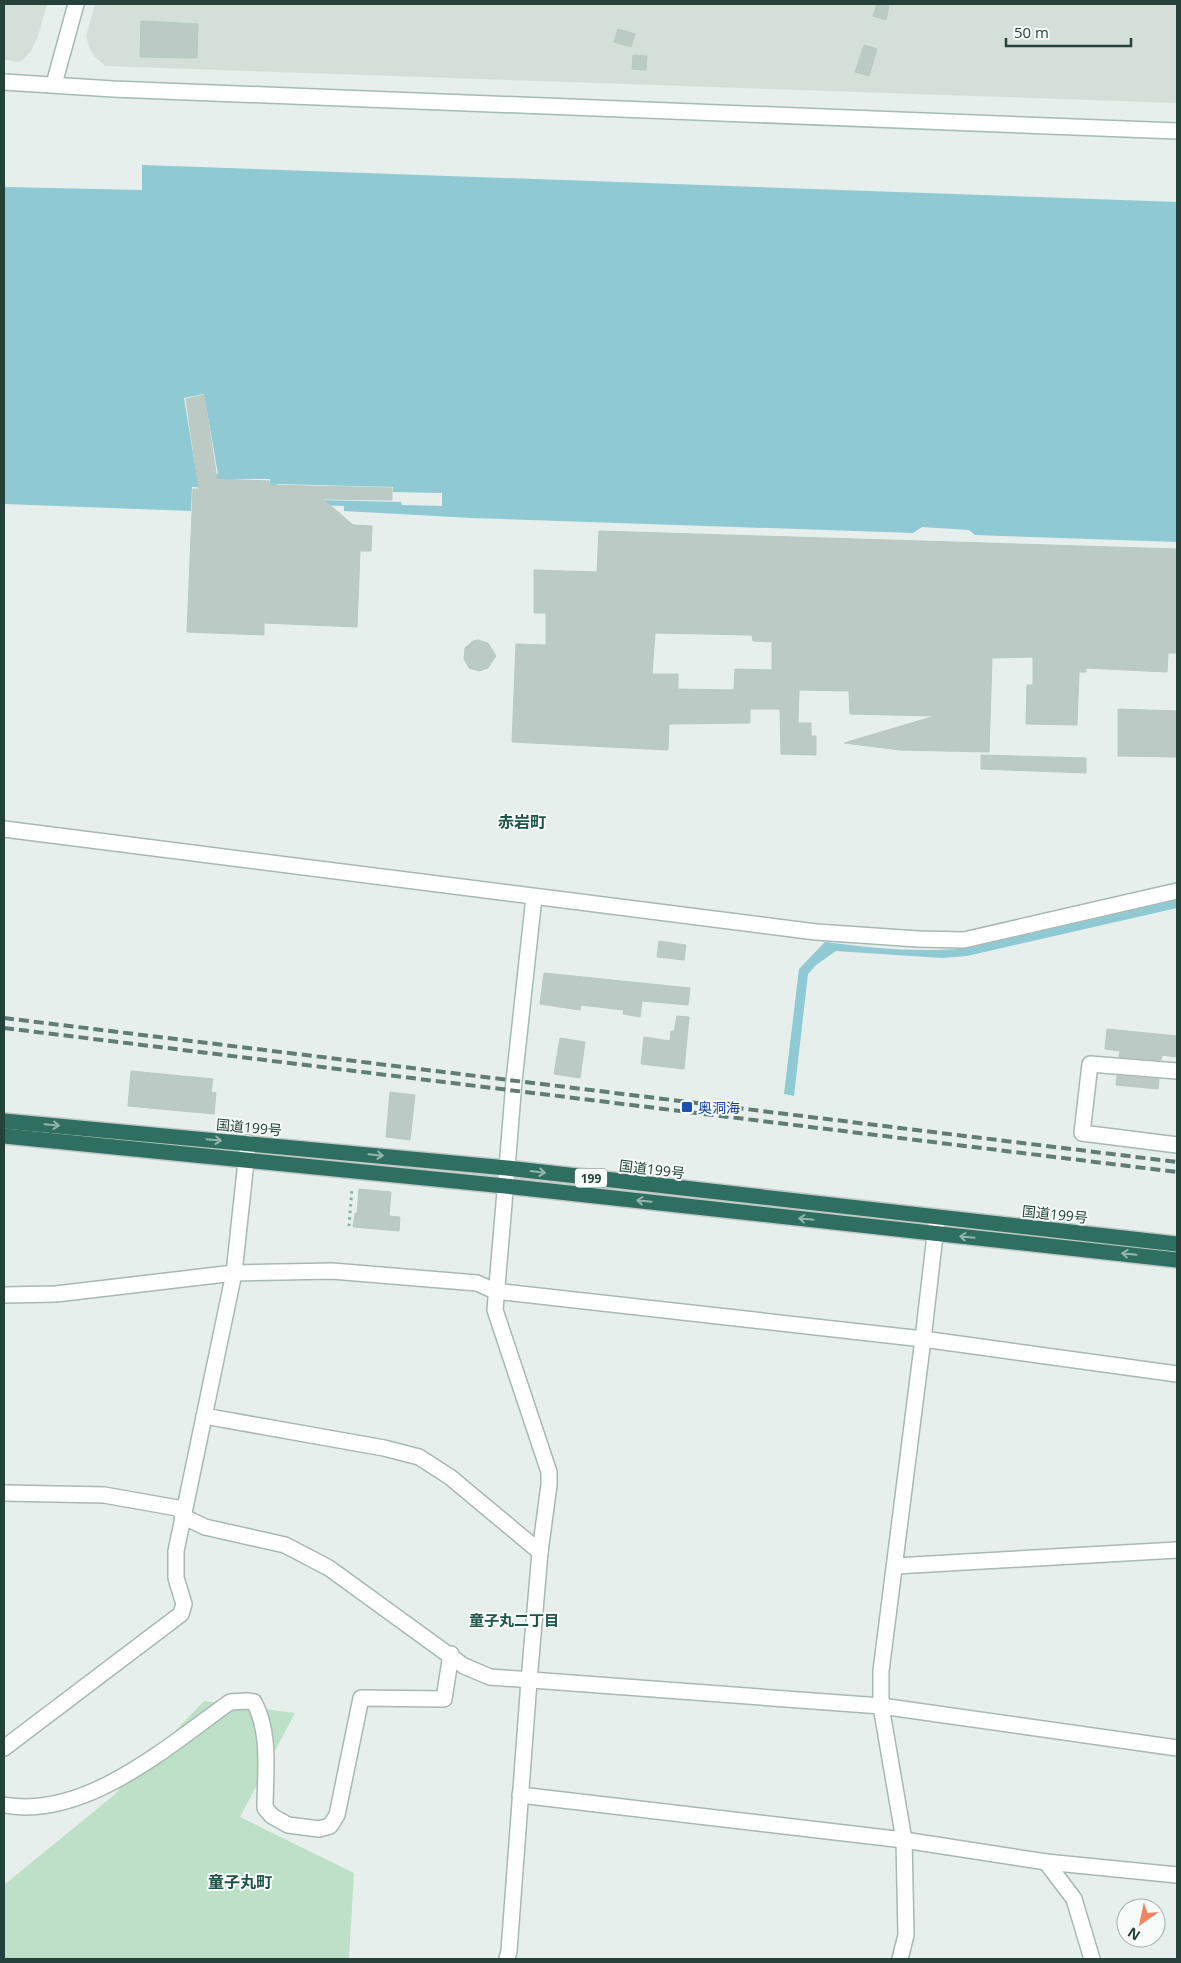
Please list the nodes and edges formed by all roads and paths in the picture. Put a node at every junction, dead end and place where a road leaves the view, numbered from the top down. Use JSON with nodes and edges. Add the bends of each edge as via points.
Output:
{"nodes":[{"id":1,"x":76,"y":4,"type":"edge"},
{"id":2,"x":4,"y":82,"type":"edge"},
{"id":3,"x":54,"y":84,"type":"junction"},
{"id":4,"x":1177,"y":131,"type":"edge"},
{"id":5,"x":4,"y":829,"type":"edge"},
{"id":6,"x":1177,"y":891,"type":"edge"},
{"id":7,"x":534,"y":897,"type":"junction"},
{"id":8,"x":1177,"y":1071,"type":"edge"},
{"id":9,"x":4,"y":1121,"type":"edge"},
{"id":10,"x":4,"y":1136,"type":"edge"},
{"id":11,"x":248,"y":1143,"type":"junction"},
{"id":12,"x":1177,"y":1145,"type":"edge"},
{"id":13,"x":246,"y":1159,"type":"junction"},
{"id":14,"x":507,"y":1168,"type":"junction"},
{"id":15,"x":505,"y":1186,"type":"junction"},
{"id":16,"x":352,"y":1188,"type":"dead end"},
{"id":17,"x":937,"y":1218,"type":"junction"},
{"id":18,"x":349,"y":1226,"type":"dead end"},
{"id":19,"x":936,"y":1234,"type":"junction"},
{"id":20,"x":1177,"y":1244,"type":"edge"},
{"id":21,"x":1177,"y":1260,"type":"edge"},
{"id":22,"x":234,"y":1273,"type":"junction"},
{"id":23,"x":496,"y":1291,"type":"junction"},
{"id":24,"x":4,"y":1295,"type":"edge"},
{"id":25,"x":924,"y":1339,"type":"junction"},
{"id":26,"x":1177,"y":1374,"type":"edge"},
{"id":27,"x":204,"y":1416,"type":"junction"},
{"id":28,"x":4,"y":1493,"type":"edge"},
{"id":29,"x":183,"y":1512,"type":"junction"},
{"id":30,"x":1177,"y":1550,"type":"edge"},
{"id":31,"x":540,"y":1552,"type":"junction"},
{"id":32,"x":895,"y":1566,"type":"junction"},
{"id":33,"x":450,"y":1654,"type":"junction"},
{"id":34,"x":529,"y":1681,"type":"junction"},
{"id":35,"x":881,"y":1706,"type":"junction"},
{"id":36,"x":4,"y":1748,"type":"edge"},
{"id":37,"x":1177,"y":1748,"type":"edge"},
{"id":38,"x":520,"y":1795,"type":"junction"},
{"id":39,"x":4,"y":1805,"type":"edge"},
{"id":40,"x":904,"y":1840,"type":"junction"},
{"id":41,"x":1046,"y":1862,"type":"junction"},
{"id":42,"x":1177,"y":1875,"type":"edge"},
{"id":43,"x":507,"y":1959,"type":"edge"},
{"id":44,"x":900,"y":1959,"type":"edge"},
{"id":45,"x":1092,"y":1959,"type":"edge"}],
"edges":[{"from":1,"to":3,"type":"street"},
{"from":2,"to":3,"type":"street"},
{"from":3,"to":4,"type":"street","via":[[113,90]]},
{"from":5,"to":7,"type":"street"},
{"from":6,"to":7,"type":"street","via":[[964,940],[816,932]]},
{"from":7,"to":14,"type":"street"},
{"from":8,"to":12,"type":"street","via":[[1090,1064],[1082,1134]]},
{"from":9,"to":11,"type":"highway","name":"国道199号","number":"199","one_way":true},
{"from":10,"to":13,"type":"highway","number":"199"},
{"from":11,"to":13,"type":"street"},
{"from":11,"to":14,"type":"highway","name":"国道199号","number":"199","one_way":true},
{"from":13,"to":15,"type":"highway","number":"199"},
{"from":13,"to":22,"type":"street"},
{"from":14,"to":15,"type":"street"},
{"from":14,"to":17,"type":"highway","name":"国道199号","number":"199","one_way":true},
{"from":19,"to":15,"type":"highway","number":"199","one_way":true},
{"from":15,"to":23,"type":"street"},
{"from":16,"to":18,"type":"path"},
{"from":17,"to":19,"type":"street"},
{"from":17,"to":20,"type":"highway","name":"国道199号","number":"199"},
{"from":21,"to":19,"type":"highway","number":"199","one_way":true},
{"from":19,"to":25,"type":"street"},
{"from":22,"to":23,"type":"street","via":[[332,1271],[477,1283]]},
{"from":22,"to":24,"type":"street","via":[[56,1294]]},
{"from":22,"to":27,"type":"street"},
{"from":23,"to":25,"type":"street"},
{"from":23,"to":31,"type":"street","via":[[495,1310],[549,1472]]},
{"from":25,"to":26,"type":"street"},
{"from":25,"to":32,"type":"street"},
{"from":27,"to":29,"type":"street"},
{"from":27,"to":31,"type":"street","via":[[419,1457],[450,1477]]},
{"from":28,"to":29,"type":"street","via":[[104,1494]]},
{"from":29,"to":33,"type":"street","via":[[205,1527],[285,1545],[329,1568]]},
{"from":29,"to":36,"type":"street","via":[[176,1551],[176,1578],[184,1604],[181,1614]]},
{"from":30,"to":32,"type":"street"},
{"from":31,"to":34,"type":"street"},
{"from":32,"to":35,"type":"street","via":[[881,1671]]},
{"from":33,"to":34,"type":"street","via":[[464,1666],[490,1677]]},
{"from":33,"to":39,"type":"street","via":[[444,1699],[360,1698],[337,1815],[330,1826],[319,1829],[288,1825],[265,1808],[265,1734],[261,1714],[254,1702],[248,1701],[230,1702],[135,1770],[84,1796],[43,1805]]},
{"from":34,"to":35,"type":"street"},
{"from":34,"to":38,"type":"street"},
{"from":35,"to":37,"type":"street"},
{"from":35,"to":40,"type":"street"},
{"from":38,"to":40,"type":"street"},
{"from":38,"to":43,"type":"street"},
{"from":40,"to":41,"type":"street"},
{"from":40,"to":44,"type":"street","via":[[906,1935]]},
{"from":41,"to":42,"type":"street"},
{"from":41,"to":45,"type":"street","via":[[1074,1899]]}]}
